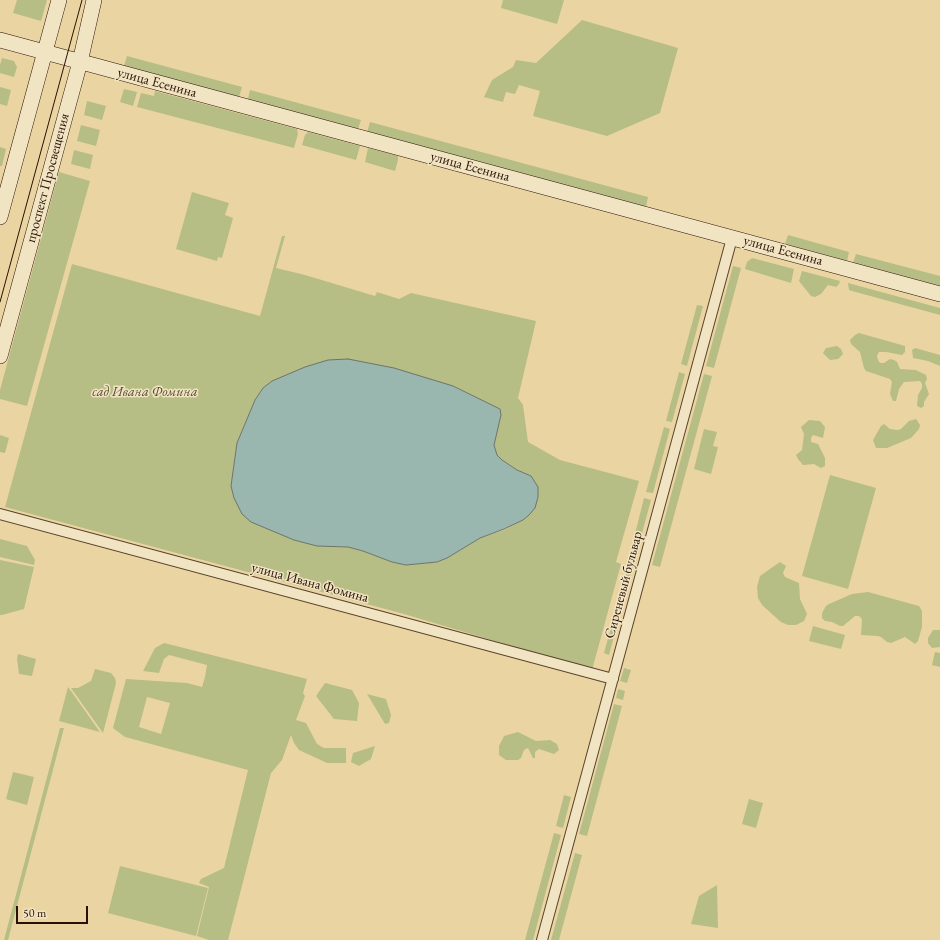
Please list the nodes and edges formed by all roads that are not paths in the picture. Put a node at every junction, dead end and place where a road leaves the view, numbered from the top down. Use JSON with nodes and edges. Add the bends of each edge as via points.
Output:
{"nodes":[{"id":1,"x":59,"y":0,"type":"edge"},
{"id":2,"x":94,"y":0,"type":"edge"},
{"id":3,"x":0,"y":40,"type":"edge"},
{"id":4,"x":44,"y":52,"type":"junction"},
{"id":5,"x":80,"y":62,"type":"junction"},
{"id":6,"x":0,"y":217,"type":"edge"},
{"id":7,"x":732,"y":238,"type":"junction"},
{"id":8,"x":940,"y":294,"type":"edge"},
{"id":9,"x":0,"y":356,"type":"edge"},
{"id":10,"x":0,"y":514,"type":"edge"},
{"id":11,"x":613,"y":679,"type":"junction"},
{"id":12,"x":542,"y":940,"type":"edge"}],
"edges":[{"from":1,"to":4,"type":"street"},
{"from":2,"to":5,"type":"street","name":"проспект Просвещения"},
{"from":3,"to":4,"type":"street","name":"улица Есенина"},
{"from":4,"to":5,"type":"street","name":"улица Есенина"},
{"from":4,"to":6,"type":"street"},
{"from":5,"to":7,"type":"street","name":"улица Есенина"},
{"from":5,"to":9,"type":"street","name":"проспект Просвещения"},
{"from":7,"to":8,"type":"street","name":"улица Есенина"},
{"from":7,"to":11,"type":"street","name":"Сиреневый бульвар"},
{"from":10,"to":11,"type":"street","name":"улица Ивана Фомина"},
{"from":11,"to":12,"type":"street","name":"Сиреневый бульвар"}]}
